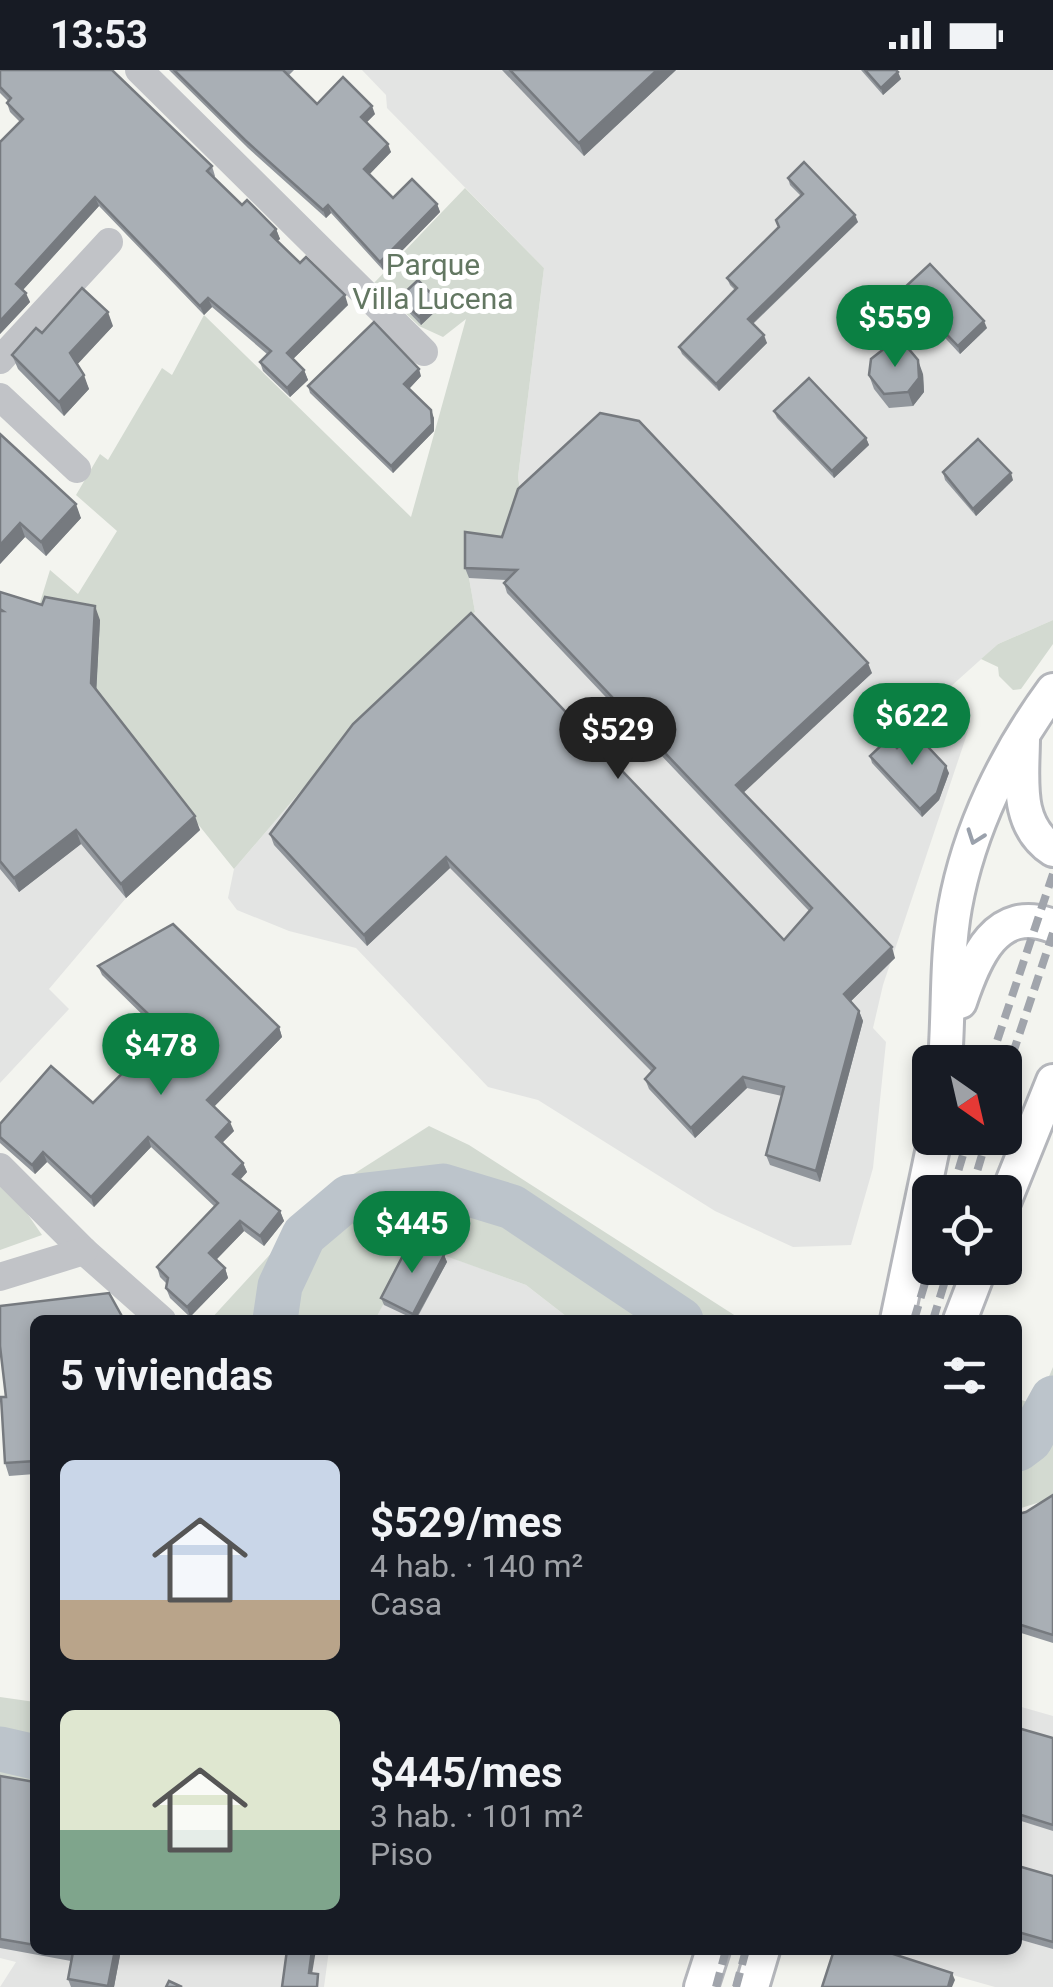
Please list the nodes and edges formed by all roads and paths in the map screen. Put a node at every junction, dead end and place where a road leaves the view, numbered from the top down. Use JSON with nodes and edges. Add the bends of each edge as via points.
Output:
{"nodes":[{"id":1,"x":139,"y":70,"type":"edge"},
{"id":2,"x":109,"y":242,"type":"dead end"},
{"id":3,"x":424,"y":352,"type":"dead end"},
{"id":4,"x":0,"y":360,"type":"edge"},
{"id":5,"x":0,"y":396,"type":"edge"},
{"id":6,"x":77,"y":469,"type":"dead end"},
{"id":7,"x":1053,"y":690,"type":"edge"},
{"id":8,"x":1024,"y":733,"type":"junction"},
{"id":9,"x":1053,"y":850,"type":"edge"},
{"id":10,"x":1053,"y":926,"type":"edge"},
{"id":11,"x":946,"y":1045,"type":"edge"},
{"id":12,"x":948,"y":1045,"type":"edge"},
{"id":13,"x":1053,"y":1081,"type":"edge"},
{"id":14,"x":931,"y":1155,"type":"edge"},
{"id":15,"x":0,"y":1167,"type":"edge"},
{"id":16,"x":1015,"y":1175,"type":"edge"},
{"id":17,"x":84,"y":1251,"type":"junction"},
{"id":18,"x":0,"y":1278,"type":"edge"},
{"id":19,"x":973,"y":1285,"type":"edge"},
{"id":20,"x":156,"y":1315,"type":"edge"},
{"id":21,"x":898,"y":1315,"type":"edge"},
{"id":22,"x":962,"y":1315,"type":"edge"},
{"id":23,"x":711,"y":1955,"type":"edge"},
{"id":24,"x":762,"y":1955,"type":"edge"},
{"id":25,"x":702,"y":1987,"type":"edge"},
{"id":26,"x":752,"y":1987,"type":"edge"}],
"edges":[{"from":1,"to":3,"type":"street"},
{"from":2,"to":4,"type":"street"},
{"from":5,"to":6,"type":"street"},
{"from":7,"to":8,"type":"main road"},
{"from":8,"to":9,"type":"main road","via":[[1024,808],[1033,832]]},
{"from":8,"to":11,"type":"main road","one_way":true,"via":[[986,805],[954,909]]},
{"from":10,"to":12,"type":"main road","via":[[1027,920],[990,937],[973,964]]},
{"from":13,"to":16,"type":"main road"},
{"from":14,"to":21,"type":"main road"},
{"from":15,"to":17,"type":"street"},
{"from":17,"to":18,"type":"street"},
{"from":17,"to":20,"type":"street"},
{"from":19,"to":22,"type":"main road"},
{"from":23,"to":25,"type":"main road"},
{"from":24,"to":26,"type":"main road"}]}
